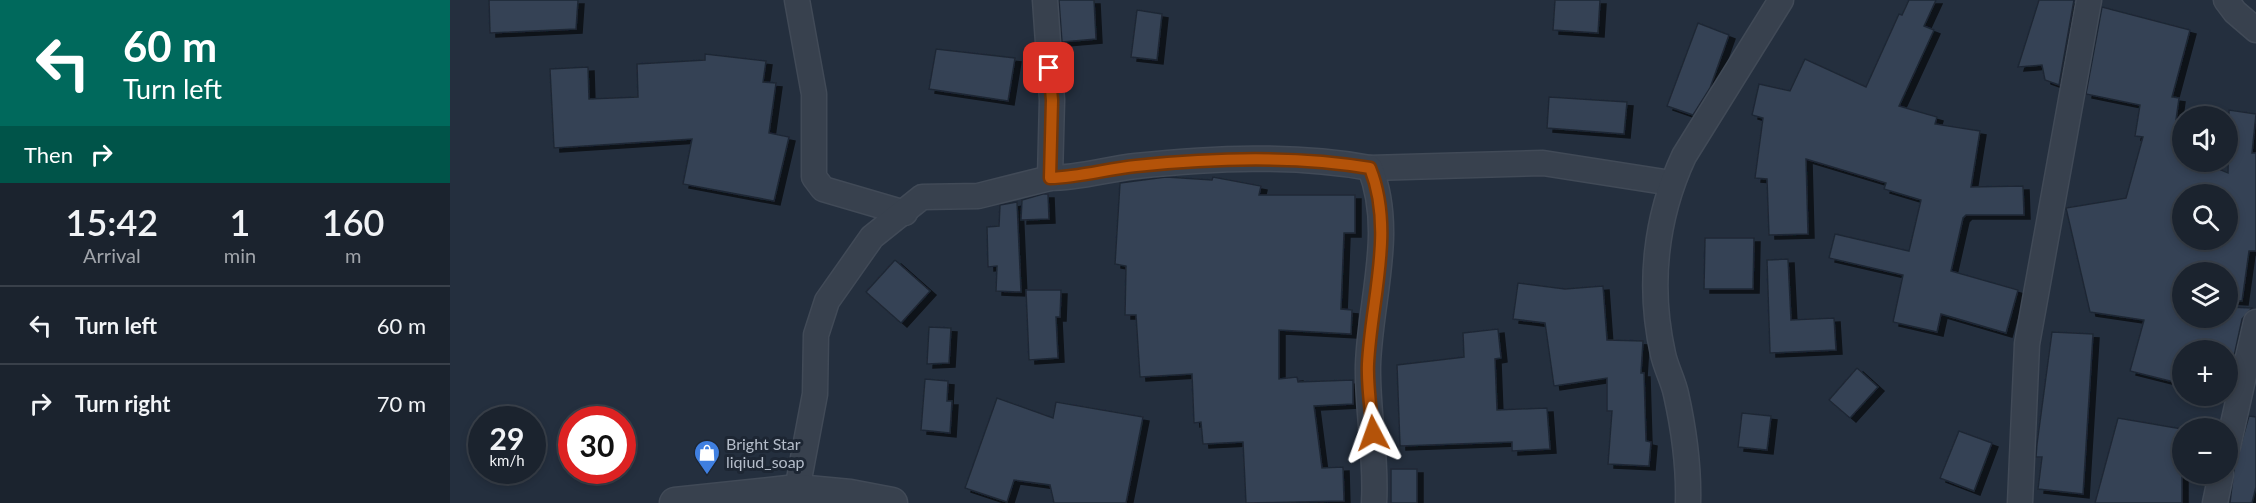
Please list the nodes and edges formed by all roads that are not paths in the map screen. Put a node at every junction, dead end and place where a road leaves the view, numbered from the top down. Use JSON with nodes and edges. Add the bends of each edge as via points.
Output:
{"nodes":[{"id":1,"x":797,"y":0,"type":"edge"},
{"id":2,"x":1045,"y":0,"type":"edge"},
{"id":3,"x":1781,"y":0,"type":"edge"},
{"id":4,"x":2089,"y":0,"type":"edge"},
{"id":5,"x":2226,"y":0,"type":"edge"},
{"id":6,"x":2256,"y":30,"type":"edge"},
{"id":7,"x":1370,"y":168,"type":"junction"},
{"id":8,"x":1050,"y":178,"type":"junction"},
{"id":9,"x":1671,"y":183,"type":"junction"},
{"id":10,"x":905,"y":213,"type":"junction"},
{"id":11,"x":2256,"y":322,"type":"edge"},
{"id":12,"x":2234,"y":418,"type":"edge"},
{"id":13,"x":2219,"y":484,"type":"edge"},
{"id":14,"x":797,"y":490,"type":"junction"},
{"id":15,"x":746,"y":499,"type":"edge"},
{"id":16,"x":675,"y":503,"type":"edge"},
{"id":17,"x":892,"y":503,"type":"edge"},
{"id":18,"x":1374,"y":503,"type":"edge"},
{"id":19,"x":1688,"y":503,"type":"edge"},
{"id":20,"x":2020,"y":503,"type":"edge"},
{"id":21,"x":2215,"y":503,"type":"edge"}],
"edges":[{"from":1,"to":10,"type":"street","via":[[814,94],[814,177],[823,189]]},
{"from":2,"to":8,"type":"street","via":[[1052,100]]},
{"from":3,"to":9,"type":"street"},
{"from":4,"to":20,"type":"street","via":[[2027,344]]},
{"from":5,"to":6,"type":"street"},
{"from":7,"to":8,"type":"street","via":[[1278,159],[1133,166],[1077,178]]},
{"from":7,"to":9,"type":"street","via":[[1543,163]]},
{"from":7,"to":18,"type":"street","via":[[1378,188],[1381,234],[1368,365],[1376,477]]},
{"from":8,"to":10,"type":"street","via":[[978,196],[921,197]]},
{"from":9,"to":19,"type":"street","via":[[1655,247],[1658,311],[1663,353],[1676,394],[1689,464]]},
{"from":10,"to":14,"type":"street","via":[[872,237],[827,302],[816,335],[815,394]]},
{"from":11,"to":12,"type":"street"},
{"from":13,"to":21,"type":"street"},
{"from":14,"to":15,"type":"street"},
{"from":14,"to":17,"type":"street"},
{"from":15,"to":16,"type":"street"}]}
